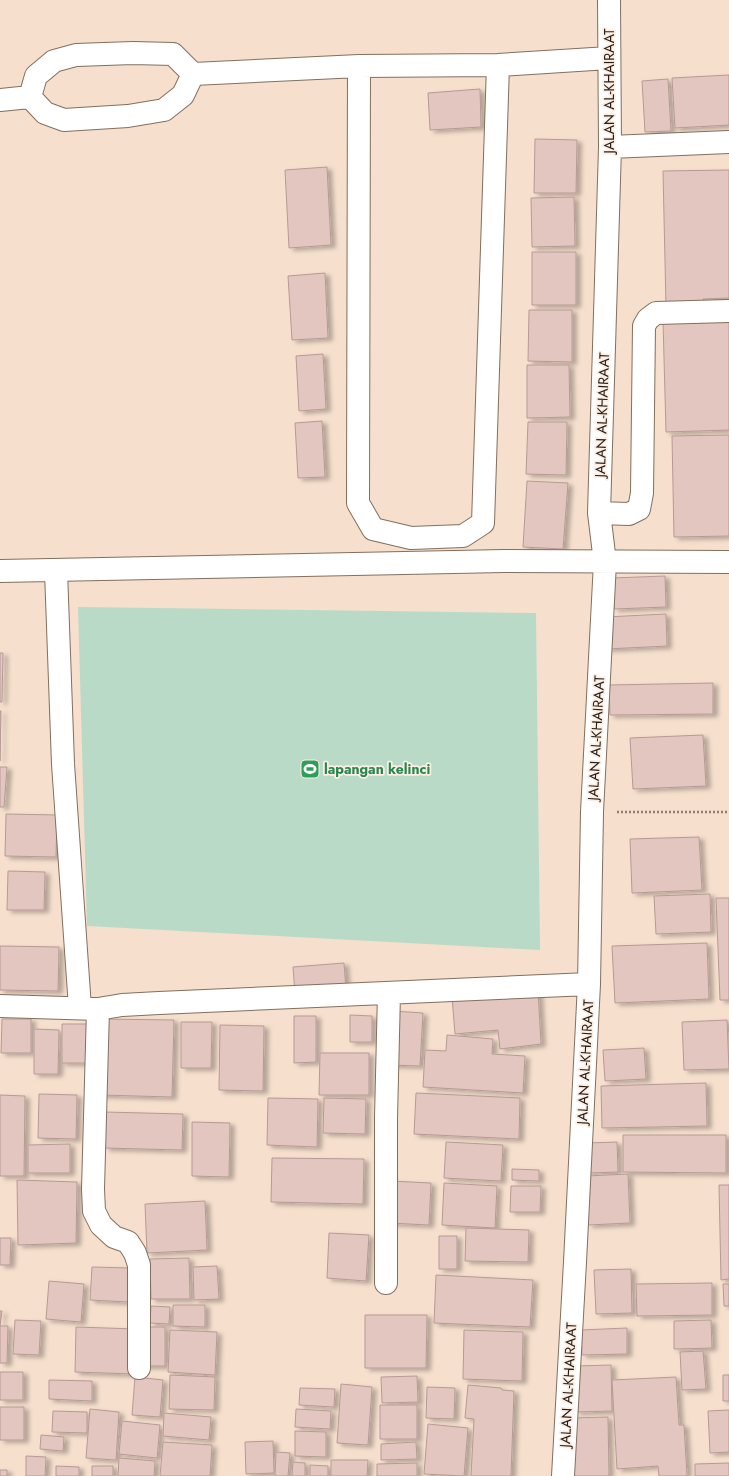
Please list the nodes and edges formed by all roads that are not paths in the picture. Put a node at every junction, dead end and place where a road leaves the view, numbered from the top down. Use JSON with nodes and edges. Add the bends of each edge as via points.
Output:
{"nodes":[{"id":1,"x":609,"y":0,"type":"edge"},
{"id":2,"x":609,"y":58,"type":"junction"},
{"id":3,"x":498,"y":65,"type":"junction"},
{"id":4,"x":359,"y":66,"type":"junction"},
{"id":5,"x":192,"y":74,"type":"junction"},
{"id":6,"x":30,"y":97,"type":"junction"},
{"id":7,"x":0,"y":100,"type":"edge"},
{"id":8,"x":729,"y":142,"type":"edge"},
{"id":9,"x":610,"y":147,"type":"junction"},
{"id":10,"x":729,"y":311,"type":"edge"},
{"id":11,"x":599,"y":513,"type":"junction"},
{"id":12,"x":605,"y":562,"type":"junction"},
{"id":13,"x":729,"y":562,"type":"edge"},
{"id":14,"x":0,"y":571,"type":"edge"},
{"id":15,"x":56,"y":571,"type":"junction"},
{"id":16,"x":589,"y":984,"type":"junction"},
{"id":17,"x":389,"y":993,"type":"junction"},
{"id":18,"x":0,"y":1006,"type":"edge"},
{"id":19,"x":89,"y":1008,"type":"junction"},
{"id":20,"x":386,"y":1283,"type":"dead end"},
{"id":21,"x":139,"y":1368,"type":"dead end"},
{"id":22,"x":563,"y":1476,"type":"edge"}],
"edges":[{"from":1,"to":2,"type":"street","name":"JALAN AL-KHAIRAAT"},
{"from":2,"to":3,"type":"street"},
{"from":2,"to":9,"type":"street","name":"JALAN AL-KHAIRAAT"},
{"from":3,"to":4,"type":"street"},
{"from":3,"to":4,"type":"street","via":[[484,523],[462,536],[411,538],[373,529],[358,503]]},
{"from":4,"to":5,"type":"street"},
{"from":5,"to":6,"type":"street","via":[[183,95],[164,110],[128,116],[64,120],[45,113]]},
{"from":5,"to":6,"type":"street","via":[[173,54],[76,55],[54,61],[36,76]]},
{"from":6,"to":7,"type":"street"},
{"from":8,"to":9,"type":"street"},
{"from":9,"to":11,"type":"street","name":"JALAN AL-KHAIRAAT"},
{"from":10,"to":11,"type":"street","via":[[656,313],[648,319],[644,326],[642,493],[639,509],[629,514]]},
{"from":11,"to":12,"type":"street","name":"JALAN AL-KHAIRAAT"},
{"from":12,"to":13,"type":"street"},
{"from":12,"to":15,"type":"street","via":[[504,561]]},
{"from":12,"to":16,"type":"street","name":"JALAN AL-KHAIRAAT","via":[[592,812]]},
{"from":14,"to":15,"type":"street"},
{"from":15,"to":19,"type":"street","via":[[63,764]]},
{"from":16,"to":17,"type":"street"},
{"from":16,"to":22,"type":"street","name":"JALAN AL-KHAIRAAT"},
{"from":17,"to":19,"type":"street"},
{"from":17,"to":20,"type":"street"},
{"from":18,"to":19,"type":"street"},
{"from":19,"to":21,"type":"street","via":[[94,1211],[101,1225],[114,1236],[128,1242],[139,1265]]}]}
